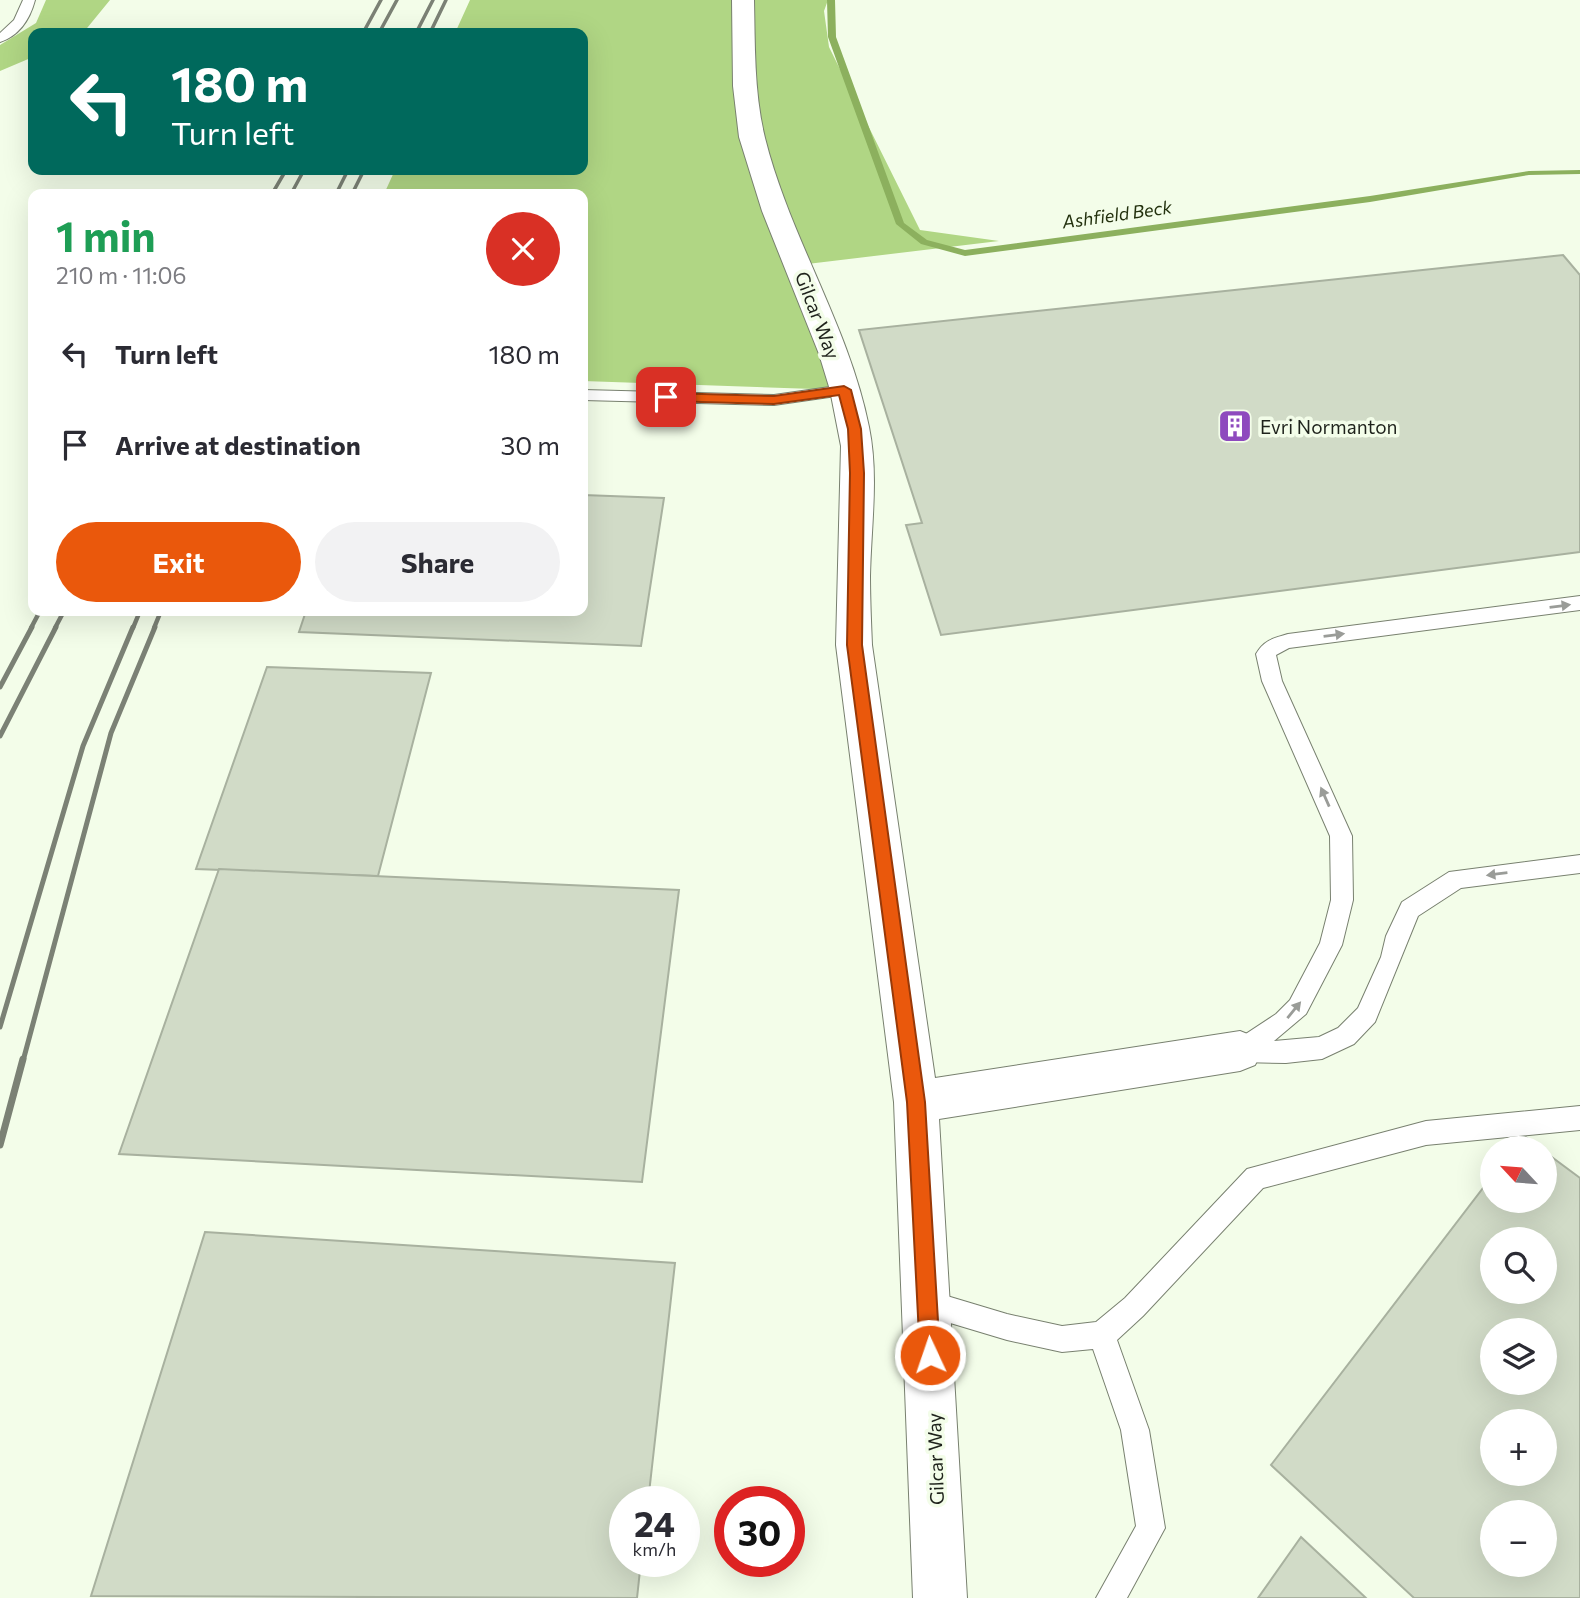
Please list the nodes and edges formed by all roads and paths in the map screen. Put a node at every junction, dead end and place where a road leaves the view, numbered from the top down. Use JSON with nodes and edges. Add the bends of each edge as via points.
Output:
{"nodes":[{"id":1,"x":29,"y":0,"type":"edge"},
{"id":2,"x":743,"y":0,"type":"edge"},
{"id":3,"x":0,"y":38,"type":"edge"},
{"id":4,"x":844,"y":390,"type":"junction"},
{"id":5,"x":588,"y":395,"type":"edge"},
{"id":6,"x":1580,"y":603,"type":"edge"},
{"id":7,"x":1580,"y":864,"type":"edge"},
{"id":8,"x":1240,"y":1051,"type":"junction"},
{"id":9,"x":916,"y":1102,"type":"junction"},
{"id":10,"x":1580,"y":1118,"type":"edge"},
{"id":11,"x":927,"y":1303,"type":"junction"},
{"id":12,"x":1102,"y":1335,"type":"junction"},
{"id":13,"x":940,"y":1598,"type":"edge"},
{"id":14,"x":1111,"y":1598,"type":"edge"}],
"edges":[{"from":1,"to":3,"type":"lane","via":[[19,24]]},
{"from":2,"to":4,"type":"street","name":"Gilcar Way","via":[[745,87],[752,138]]},
{"from":4,"to":5,"type":"lane","via":[[774,400]]},
{"from":4,"to":9,"type":"street","name":"Gilcar Way","via":[[854,429],[857,473],[854,645]]},
{"from":8,"to":6,"type":"lane","one_way":true,"via":[[1298,1007],[1331,945],[1342,900],[1341,835],[1272,681],[1266,654],[1288,641]]},
{"from":7,"to":8,"type":"lane","one_way":true,"via":[[1457,879],[1410,909],[1367,1015],[1346,1036],[1322,1048]]},
{"from":8,"to":9,"type":"street"},
{"from":9,"to":11,"type":"street","name":"Gilcar Way"},
{"from":10,"to":12,"type":"lane","via":[[1426,1133],[1256,1178]]},
{"from":11,"to":12,"type":"lane","via":[[1062,1339]]},
{"from":11,"to":13,"type":"street","name":"Gilcar Way"},
{"from":12,"to":14,"type":"lane","via":[[1135,1430],[1152,1528]]}]}
